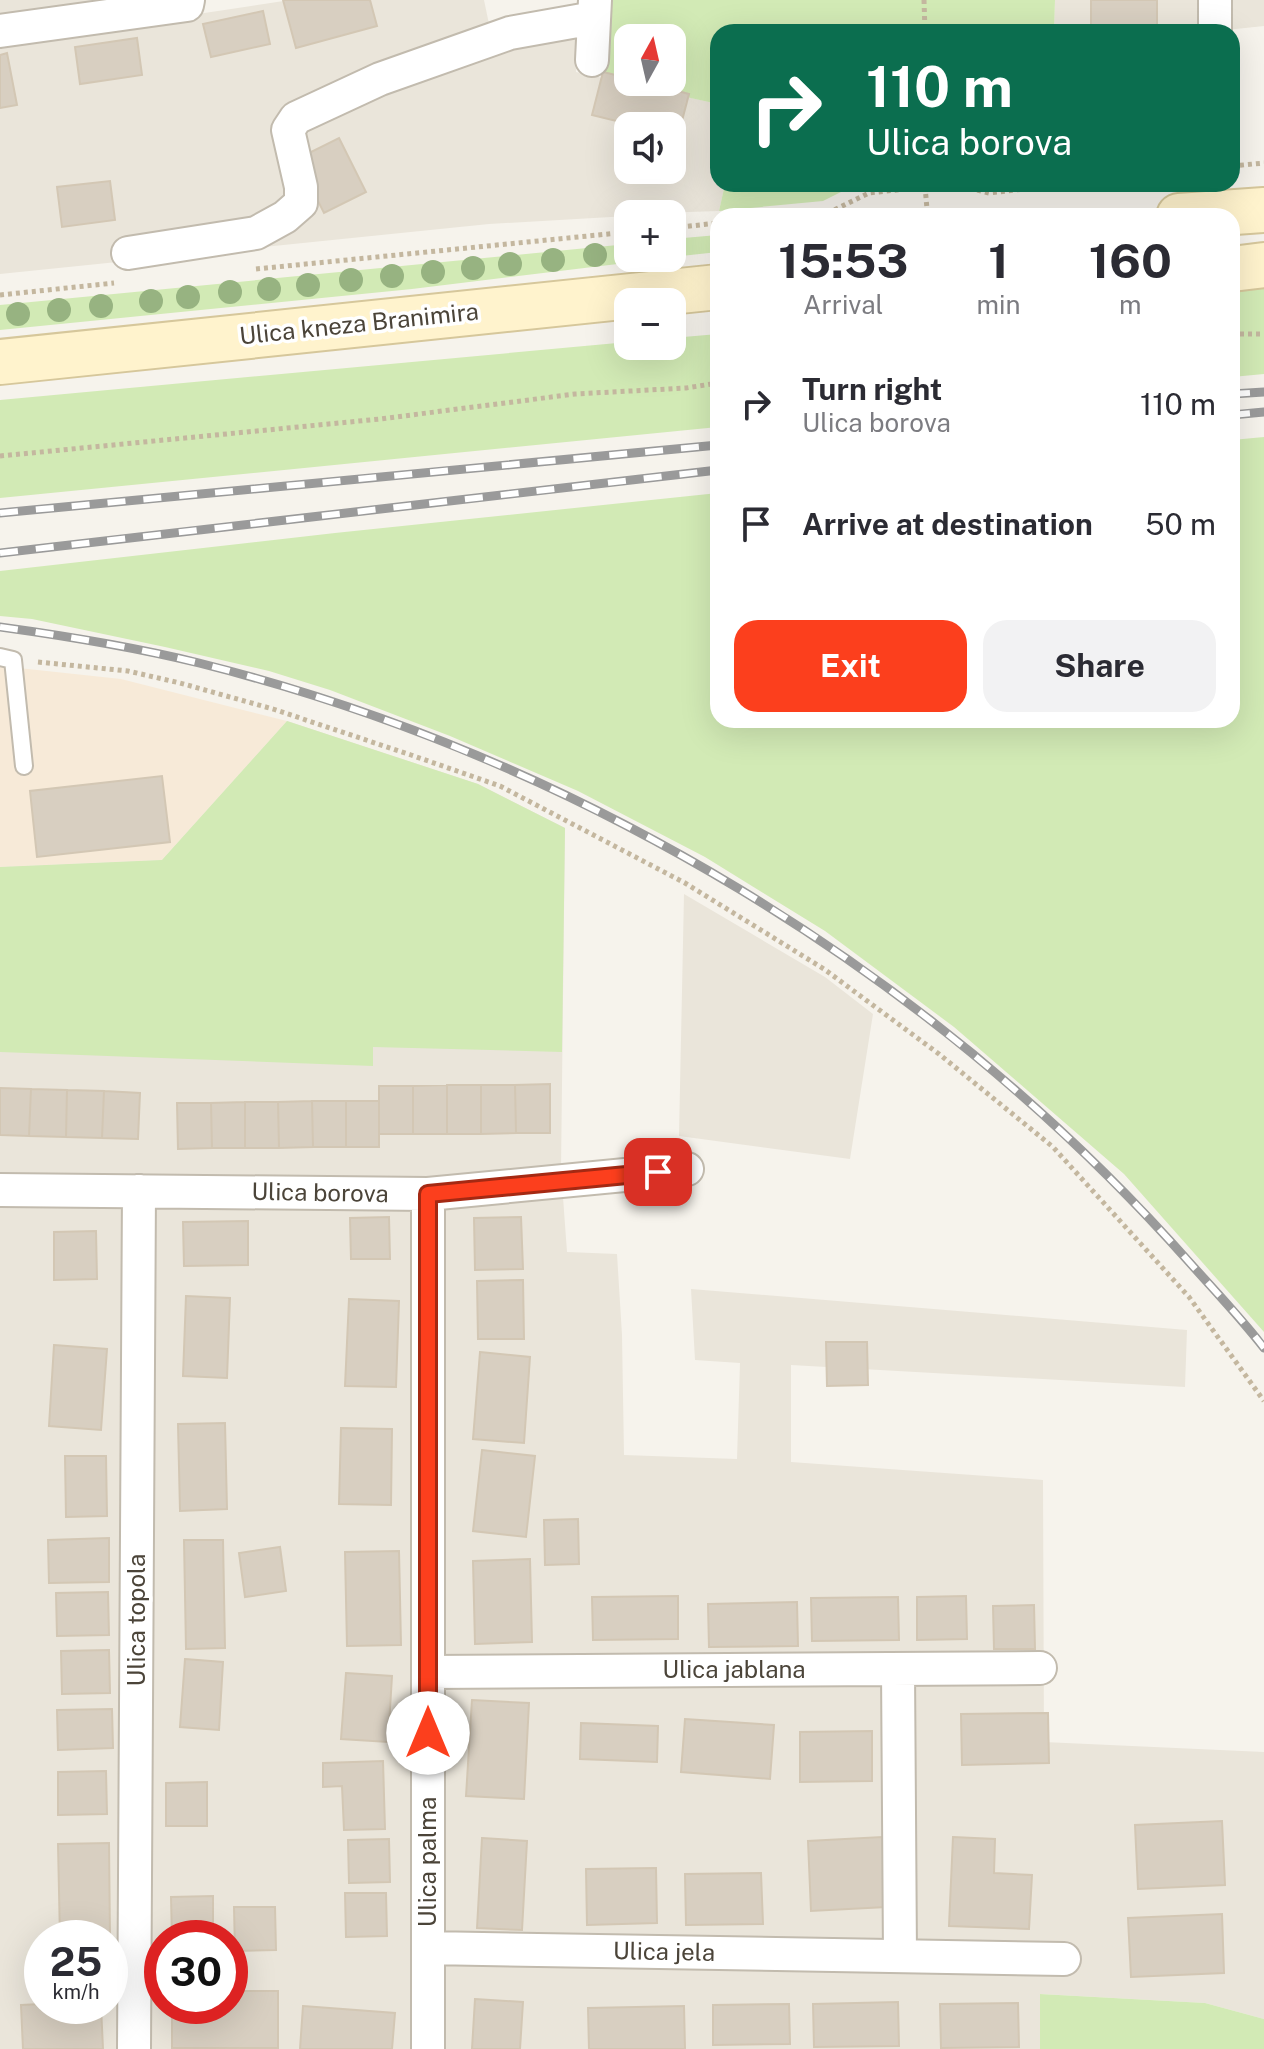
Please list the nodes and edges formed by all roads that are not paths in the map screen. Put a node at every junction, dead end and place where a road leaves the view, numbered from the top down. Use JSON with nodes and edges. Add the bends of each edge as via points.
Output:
{"nodes":[{"id":1,"x":1215,"y":0,"type":"edge"},
{"id":2,"x":195,"y":2,"type":"edge"},
{"id":3,"x":595,"y":9,"type":"edge"},
{"id":4,"x":1215,"y":24,"type":"edge"},
{"id":5,"x":0,"y":31,"type":"edge"},
{"id":6,"x":592,"y":60,"type":"dead end"},
{"id":7,"x":1240,"y":209,"type":"edge"},
{"id":8,"x":1264,"y":210,"type":"edge"},
{"id":9,"x":1264,"y":265,"type":"edge"},
{"id":10,"x":124,"y":268,"type":"road end"},
{"id":11,"x":1240,"y":268,"type":"edge"},
{"id":12,"x":710,"y":288,"type":"edge"},
{"id":13,"x":0,"y":362,"type":"edge"},
{"id":14,"x":7,"y":658,"type":"edge"},
{"id":15,"x":24,"y":766,"type":"dead end"},
{"id":16,"x":687,"y":1169,"type":"dead end"},
{"id":17,"x":0,"y":1190,"type":"edge"},
{"id":18,"x":139,"y":1191,"type":"junction"},
{"id":19,"x":428,"y":1194,"type":"junction"},
{"id":20,"x":1040,"y":1668,"type":"dead end"},
{"id":21,"x":898,"y":1669,"type":"junction"},
{"id":22,"x":428,"y":1672,"type":"junction"},
{"id":23,"x":428,"y":1948,"type":"junction"},
{"id":24,"x":900,"y":1956,"type":"junction"},
{"id":25,"x":1064,"y":1959,"type":"dead end"},
{"id":26,"x":134,"y":2049,"type":"edge"},
{"id":27,"x":428,"y":2049,"type":"edge"}],
"edges":[{"from":1,"to":4,"type":"street"},
{"from":2,"to":5,"type":"street"},
{"from":3,"to":6,"type":"street"},
{"from":3,"to":10,"type":"street","via":[[380,79],[296,118],[288,130],[301,203],[285,217],[256,233]]},
{"from":7,"to":8,"type":"main road"},
{"from":9,"to":11,"type":"main road"},
{"from":12,"to":13,"type":"main road","name":"Ulica kneza Branimira"},
{"from":14,"to":15,"type":"lane"},
{"from":16,"to":19,"type":"street","name":"Ulica borova"},
{"from":17,"to":18,"type":"street","name":"Ulica borova"},
{"from":18,"to":19,"type":"street","name":"Ulica borova"},
{"from":18,"to":26,"type":"street","name":"Ulica topola"},
{"from":19,"to":22,"type":"street","name":"Ulica palma"},
{"from":20,"to":21,"type":"street","name":"Ulica jablana"},
{"from":21,"to":22,"type":"street","name":"Ulica jablana"},
{"from":21,"to":24,"type":"street"},
{"from":22,"to":23,"type":"street","name":"Ulica palma"},
{"from":23,"to":24,"type":"street","name":"Ulica jela"},
{"from":23,"to":27,"type":"street","name":"Ulica palma"},
{"from":24,"to":25,"type":"street","name":"Ulica jela"}]}
